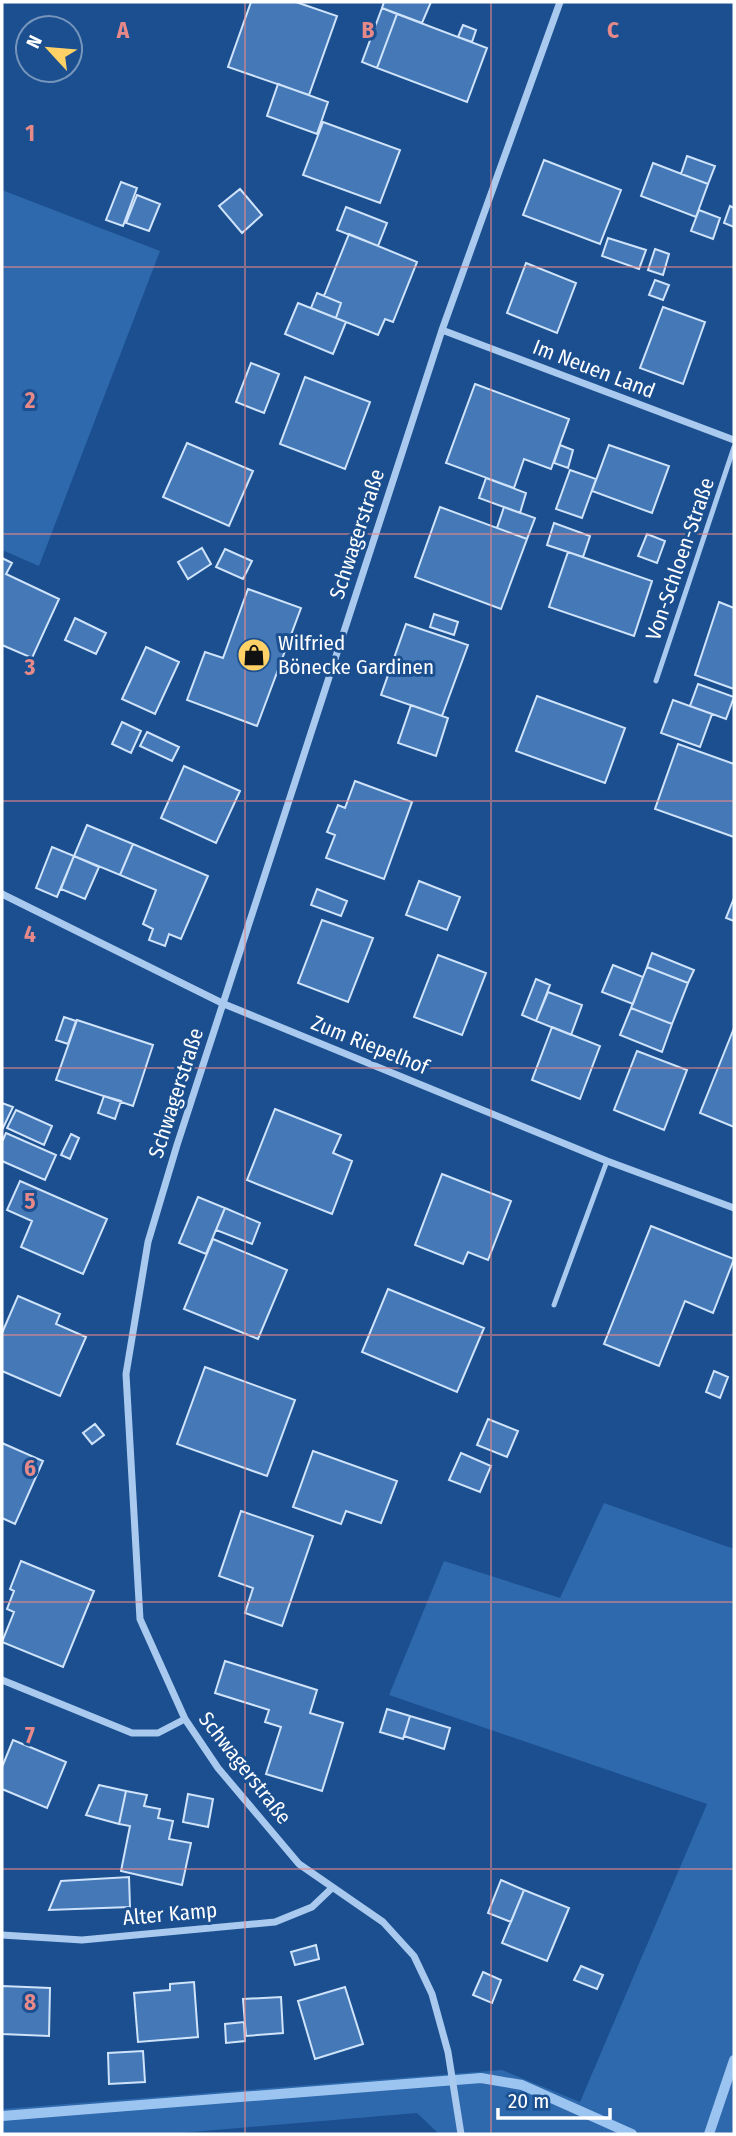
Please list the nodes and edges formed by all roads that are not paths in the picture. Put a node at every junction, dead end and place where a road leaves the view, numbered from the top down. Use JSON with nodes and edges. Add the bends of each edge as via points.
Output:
{"nodes":[{"id":1,"x":560,"y":2,"type":"edge"},
{"id":2,"x":442,"y":330,"type":"junction"},
{"id":3,"x":734,"y":440,"type":"edge"},
{"id":4,"x":734,"y":447,"type":"edge"},
{"id":5,"x":656,"y":681,"type":"dead end"},
{"id":6,"x":2,"y":894,"type":"edge"},
{"id":7,"x":223,"y":1004,"type":"junction"},
{"id":8,"x":607,"y":1161,"type":"junction"},
{"id":9,"x":734,"y":1208,"type":"edge"},
{"id":10,"x":554,"y":1305,"type":"dead end"},
{"id":11,"x":2,"y":1680,"type":"edge"},
{"id":12,"x":185,"y":1719,"type":"junction"},
{"id":13,"x":332,"y":1888,"type":"junction"},
{"id":14,"x":2,"y":1935,"type":"edge"},
{"id":15,"x":461,"y":2134,"type":"edge"}],
"edges":[{"from":1,"to":2,"type":"street","name":"Schwagerstraße"},
{"from":2,"to":3,"type":"street","name":"Im Neuen Land"},
{"from":2,"to":7,"type":"street","name":"Schwagerstraße"},
{"from":4,"to":5,"type":"lane","name":"Von-Schloen-Straße"},
{"from":6,"to":7,"type":"street","name":"Zum Riepelhof"},
{"from":7,"to":8,"type":"street","name":"Zum Riepelhof"},
{"from":7,"to":12,"type":"street","name":"Schwagerstraße","via":[[148,1242],[126,1374],[140,1619]]},
{"from":8,"to":9,"type":"street","name":"Zum Riepelhof"},
{"from":8,"to":10,"type":"lane"},
{"from":11,"to":12,"type":"street","via":[[132,1733],[158,1733]]},
{"from":12,"to":13,"type":"street","name":"Schwagerstraße","via":[[218,1768],[299,1864]]},
{"from":13,"to":14,"type":"street","name":"Alter Kamp","via":[[312,1906],[275,1922],[82,1940]]},
{"from":13,"to":15,"type":"street","name":"Schwagerstraße","via":[[383,1922],[414,1956],[432,1994],[448,2052]]}]}
